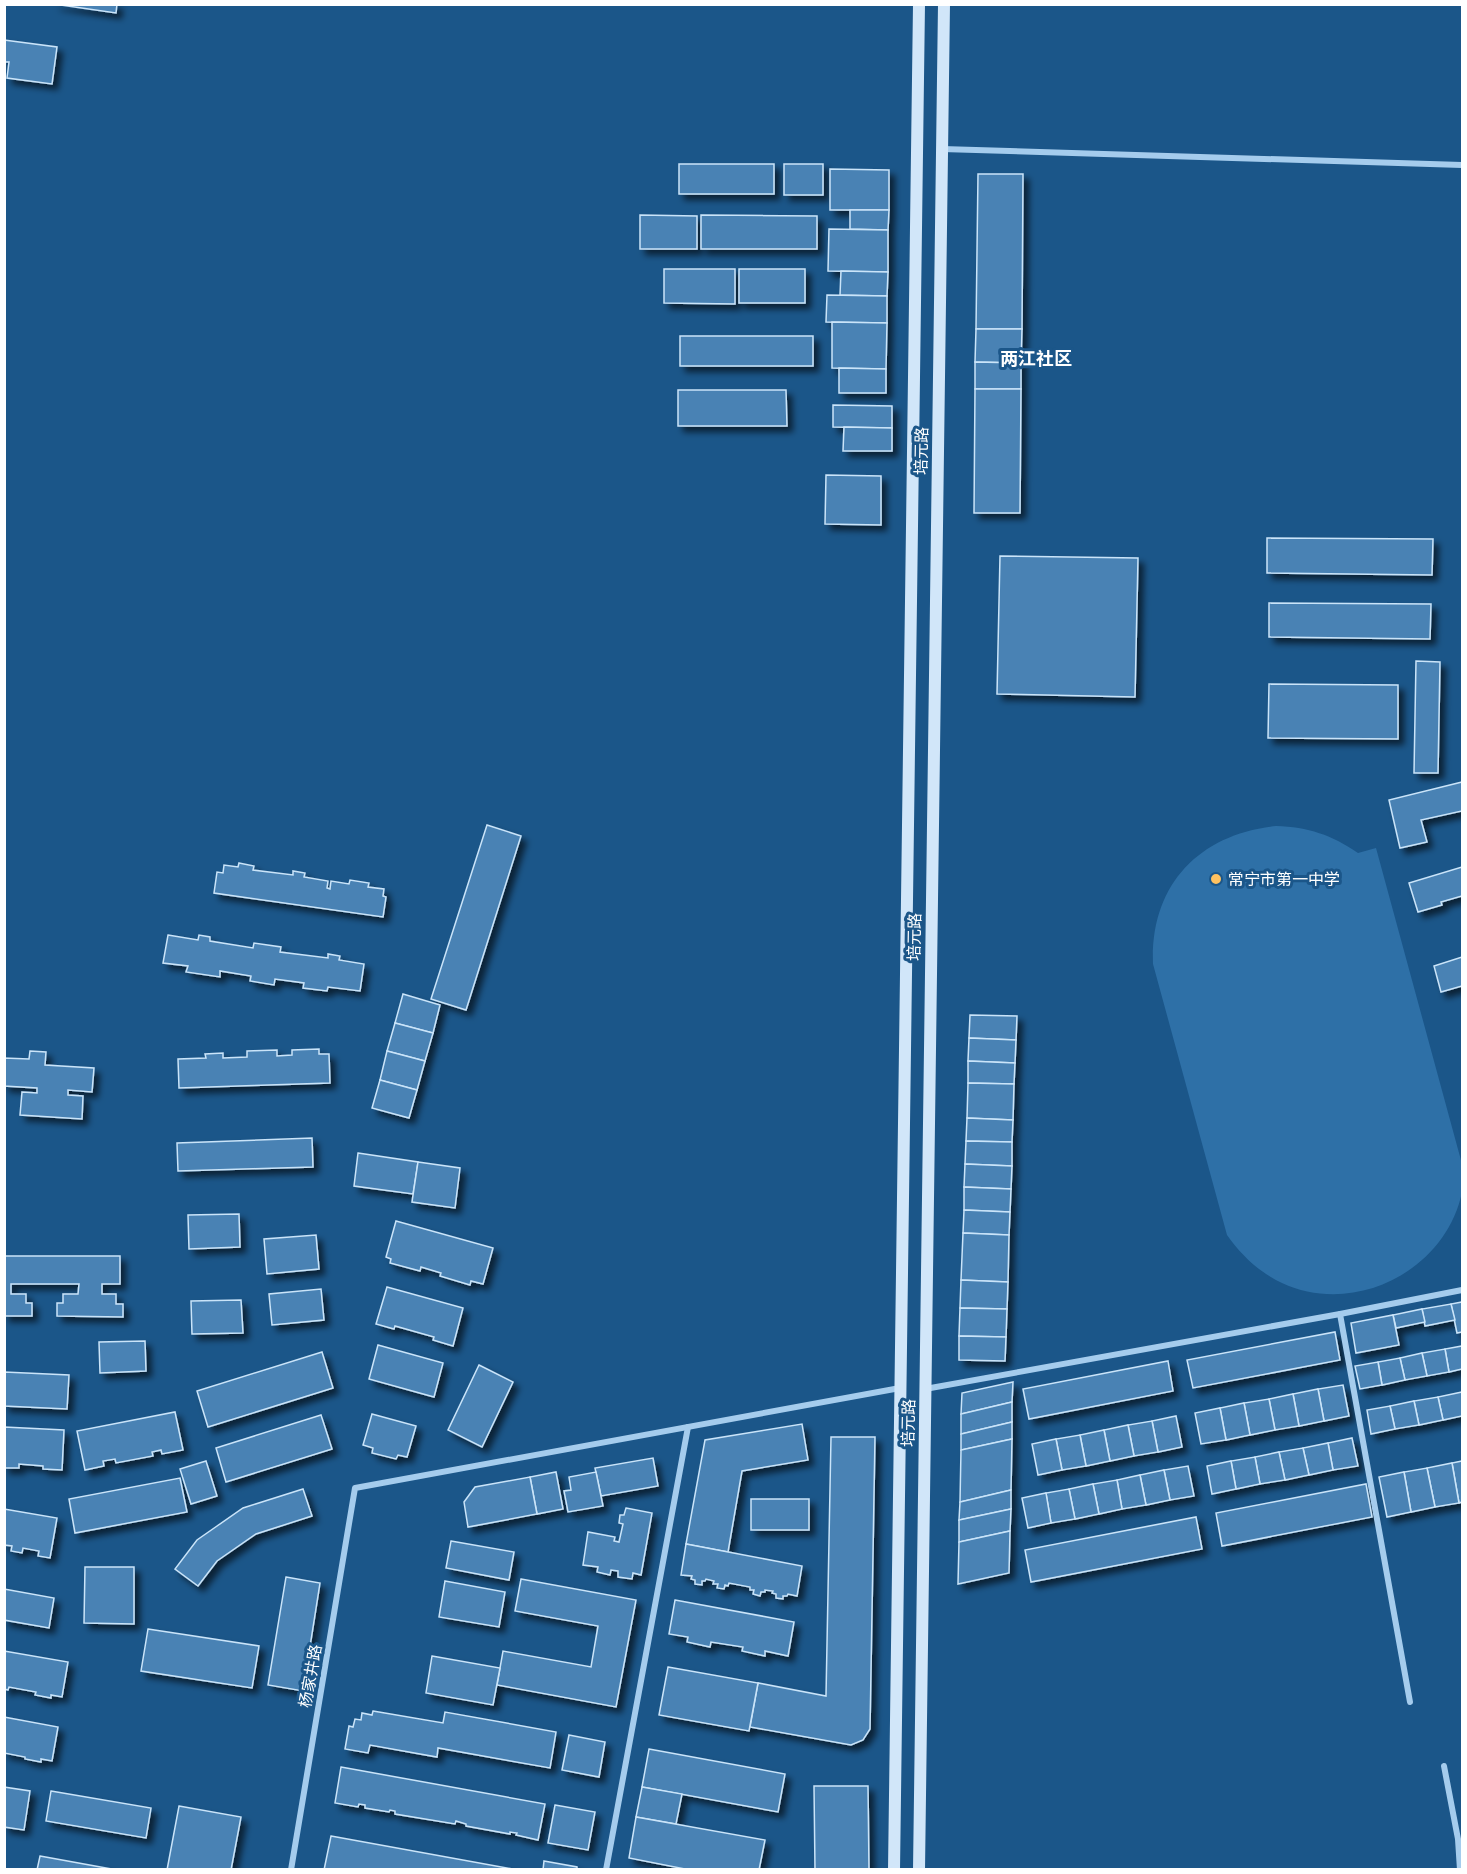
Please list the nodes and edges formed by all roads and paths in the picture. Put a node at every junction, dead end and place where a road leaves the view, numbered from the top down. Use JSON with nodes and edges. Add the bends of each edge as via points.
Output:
{"nodes":[{"id":1,"x":919,"y":4,"type":"edge"},
{"id":2,"x":944,"y":4,"type":"edge"},
{"id":3,"x":942,"y":148,"type":"junction"},
{"id":4,"x":1462,"y":165,"type":"edge"},
{"id":5,"x":1462,"y":1290,"type":"edge"},
{"id":6,"x":1340,"y":1314,"type":"junction"},
{"id":7,"x":900,"y":1388,"type":"junction"},
{"id":8,"x":925,"y":1389,"type":"junction"},
{"id":9,"x":688,"y":1427,"type":"junction"},
{"id":10,"x":1410,"y":1702,"type":"dead end"},
{"id":11,"x":1444,"y":1766,"type":"dead end"},
{"id":12,"x":291,"y":1869,"type":"edge"},
{"id":13,"x":606,"y":1869,"type":"edge"},
{"id":14,"x":894,"y":1869,"type":"edge"},
{"id":15,"x":919,"y":1869,"type":"edge"},
{"id":16,"x":1460,"y":1869,"type":"edge"}],
"edges":[{"from":1,"to":7,"type":"main road","name":"培元路"},
{"from":2,"to":3,"type":"main road","name":"培元路"},
{"from":3,"to":4,"type":"street"},
{"from":3,"to":8,"type":"main road","name":"培元路"},
{"from":5,"to":6,"type":"street"},
{"from":6,"to":8,"type":"street"},
{"from":6,"to":10,"type":"street"},
{"from":7,"to":9,"type":"street"},
{"from":7,"to":14,"type":"main road","name":"培元路"},
{"from":8,"to":15,"type":"main road","name":"培元路"},
{"from":9,"to":12,"type":"street","name":"杨家井路","via":[[355,1488]]},
{"from":9,"to":13,"type":"street"},
{"from":11,"to":16,"type":"street"}]}
